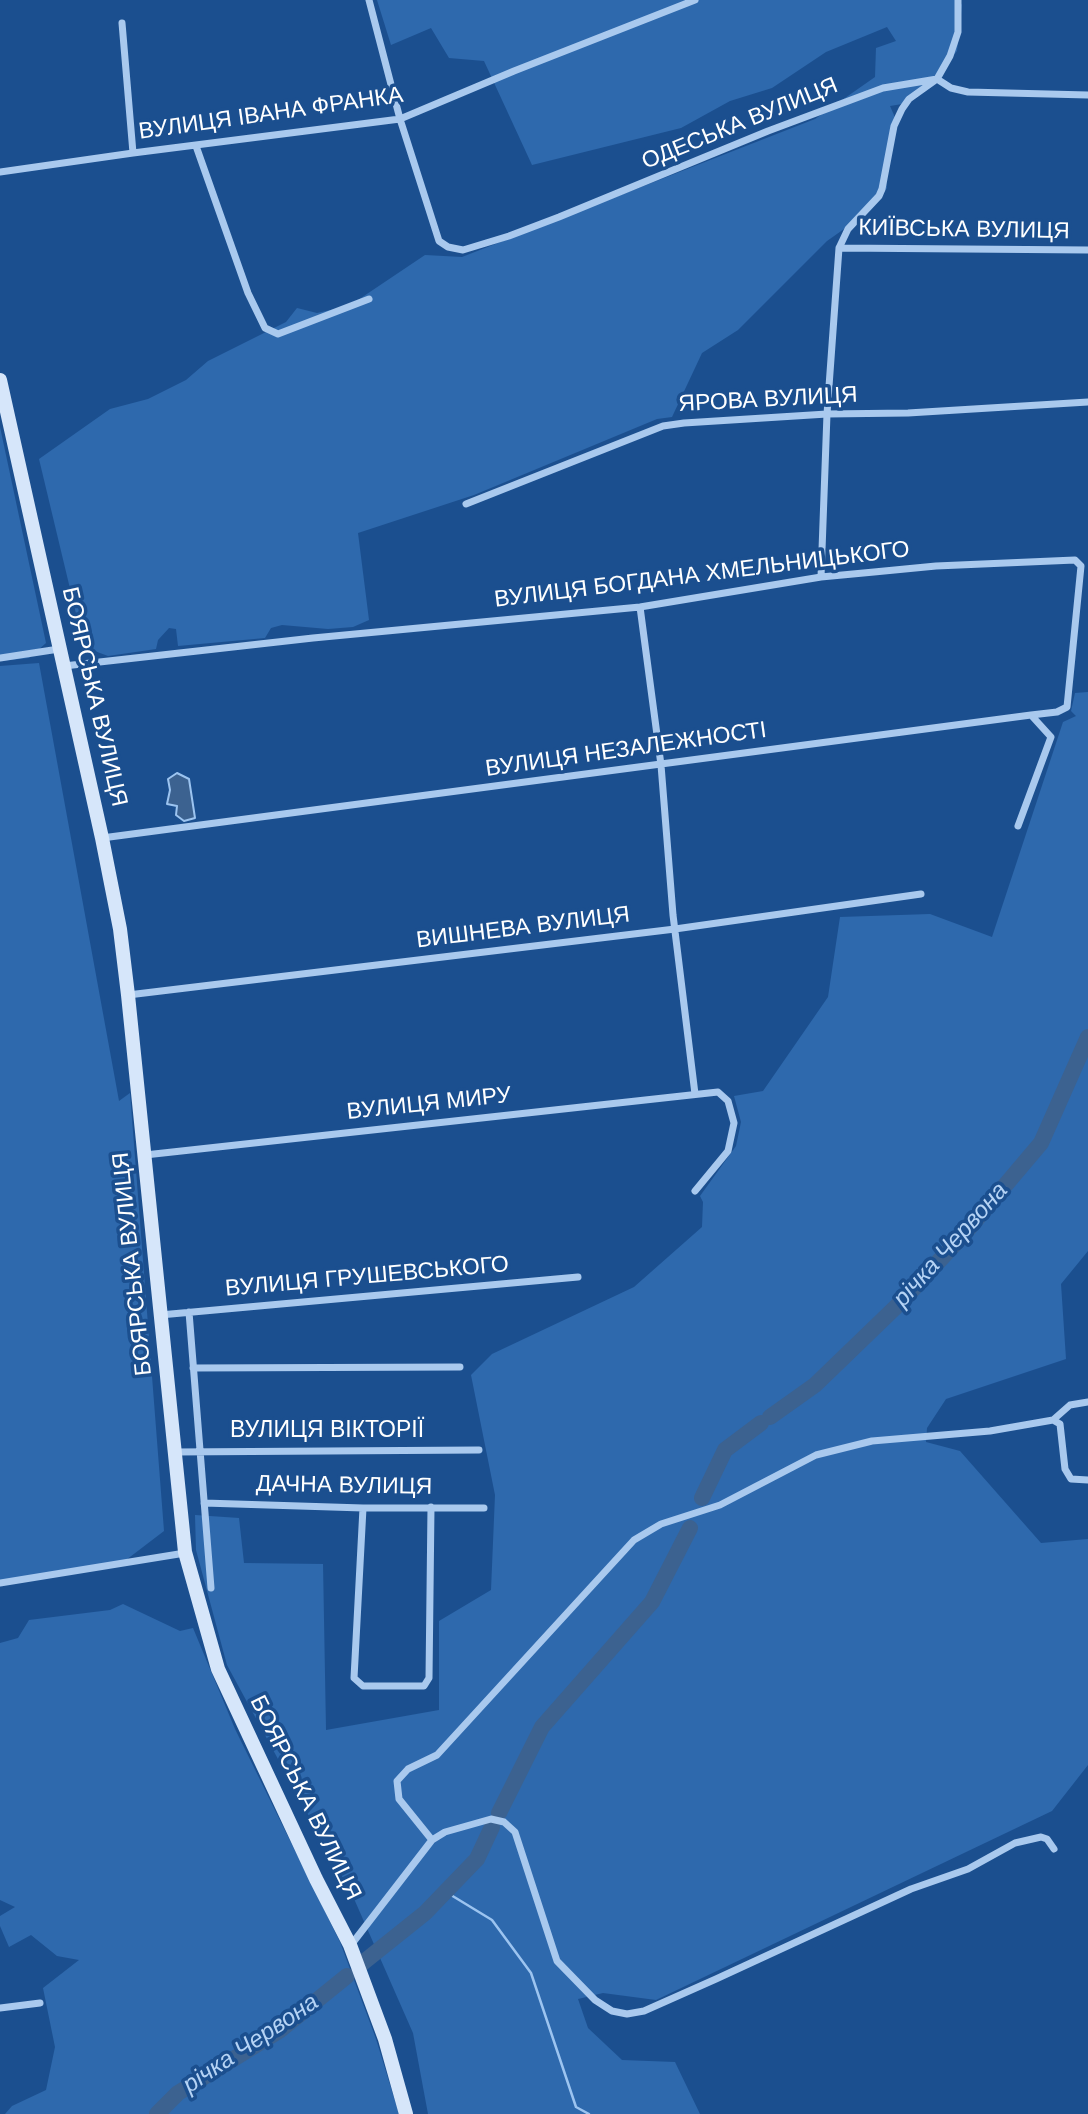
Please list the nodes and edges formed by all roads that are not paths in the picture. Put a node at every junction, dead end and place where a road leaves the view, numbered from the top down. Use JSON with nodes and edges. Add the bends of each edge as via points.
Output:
{"nodes":[{"id":1,"x":369,"y":0,"type":"edge"},
{"id":2,"x":695,"y":0,"type":"edge"},
{"id":3,"x":958,"y":0,"type":"edge"},
{"id":4,"x":122,"y":23,"type":"dead end"},
{"id":5,"x":937,"y":79,"type":"junction"},
{"id":6,"x":1088,"y":95,"type":"edge"},
{"id":7,"x":400,"y":119,"type":"junction"},
{"id":8,"x":196,"y":146,"type":"junction"},
{"id":9,"x":133,"y":153,"type":"junction"},
{"id":10,"x":0,"y":172,"type":"edge"},
{"id":11,"x":839,"y":248,"type":"junction"},
{"id":12,"x":1088,"y":250,"type":"edge"},
{"id":13,"x":369,"y":299,"type":"dead end"},
{"id":14,"x":0,"y":380,"type":"edge"},
{"id":15,"x":1088,"y":402,"type":"edge"},
{"id":16,"x":827,"y":414,"type":"junction"},
{"id":17,"x":466,"y":504,"type":"dead end"},
{"id":18,"x":821,"y":577,"type":"junction"},
{"id":19,"x":640,"y":607,"type":"junction"},
{"id":20,"x":59,"y":649,"type":"junction"},
{"id":21,"x":0,"y":659,"type":"edge"},
{"id":22,"x":64,"y":666,"type":"junction"},
{"id":23,"x":1031,"y":715,"type":"junction"},
{"id":24,"x":661,"y":765,"type":"junction"},
{"id":25,"x":1018,"y":826,"type":"dead end"},
{"id":26,"x":102,"y":838,"type":"junction"},
{"id":27,"x":921,"y":894,"type":"dead end"},
{"id":28,"x":675,"y":929,"type":"junction"},
{"id":29,"x":128,"y":995,"type":"junction"},
{"id":30,"x":695,"y":1094,"type":"junction"},
{"id":31,"x":145,"y":1155,"type":"junction"},
{"id":32,"x":695,"y":1191,"type":"dead end"},
{"id":33,"x":578,"y":1277,"type":"dead end"},
{"id":34,"x":189,"y":1312,"type":"junction"},
{"id":35,"x":160,"y":1315,"type":"junction"},
{"id":36,"x":460,"y":1367,"type":"dead end"},
{"id":37,"x":193,"y":1368,"type":"junction"},
{"id":38,"x":1088,"y":1402,"type":"edge"},
{"id":39,"x":1053,"y":1420,"type":"junction"},
{"id":40,"x":479,"y":1450,"type":"dead end"},
{"id":41,"x":200,"y":1451,"type":"junction"},
{"id":42,"x":175,"y":1452,"type":"junction"},
{"id":43,"x":1088,"y":1480,"type":"edge"},
{"id":44,"x":204,"y":1503,"type":"junction"},
{"id":45,"x":363,"y":1507,"type":"junction"},
{"id":46,"x":431,"y":1507,"type":"junction"},
{"id":47,"x":484,"y":1508,"type":"dead end"},
{"id":48,"x":185,"y":1552,"type":"junction"},
{"id":49,"x":0,"y":1584,"type":"edge"},
{"id":50,"x":211,"y":1588,"type":"dead end"},
{"id":51,"x":432,"y":1840,"type":"junction"},
{"id":52,"x":1054,"y":1849,"type":"dead end"},
{"id":53,"x":350,"y":1945,"type":"junction"},
{"id":54,"x":40,"y":2003,"type":"dead end"},
{"id":55,"x":0,"y":2008,"type":"edge"},
{"id":56,"x":406,"y":2114,"type":"edge"}],
"edges":[{"from":1,"to":7,"type":"street"},
{"from":2,"to":7,"type":"street","name":"ВУЛИЦЯ ІВАНА ФРАНКА"},
{"from":3,"to":5,"type":"street","via":[[958,32]]},
{"from":4,"to":9,"type":"street"},
{"from":5,"to":6,"type":"street","via":[[968,92]]},
{"from":5,"to":7,"type":"street","name":"ОДЕСЬКА ВУЛИЦЯ","via":[[883,88],[547,222],[463,250],[439,241]]},
{"from":5,"to":11,"type":"street","via":[[902,109],[894,126],[882,190],[848,229]]},
{"from":7,"to":8,"type":"street","name":"ВУЛИЦЯ ІВАНА ФРАНКА"},
{"from":8,"to":9,"type":"street","name":"ВУЛИЦЯ ІВАНА ФРАНКА"},
{"from":8,"to":13,"type":"street","via":[[265,328],[278,334]]},
{"from":9,"to":10,"type":"street","name":"ВУЛИЦЯ ІВАНА ФРАНКА"},
{"from":11,"to":12,"type":"street","name":"КИЇВСЬКА ВУЛИЦЯ"},
{"from":11,"to":16,"type":"street"},
{"from":14,"to":20,"type":"street","name":"БОЯРСЬКА ВУЛИЦЯ"},
{"from":15,"to":16,"type":"street","name":"ЯРОВА ВУЛИЦЯ"},
{"from":16,"to":17,"type":"street","name":"ЯРОВА ВУЛИЦЯ","via":[[663,426]]},
{"from":16,"to":18,"type":"street"},
{"from":18,"to":19,"type":"street","name":"ВУЛИЦЯ БОГДАНА ХМЕЛЬНИЦЬКОГО"},
{"from":18,"to":23,"type":"street","name":"ВУЛИЦЯ БОГДАНА ХМЕЛЬНИЦЬКОГО","via":[[1075,560],[1081,566],[1067,707]]},
{"from":19,"to":22,"type":"street","name":"ВУЛИЦЯ БОГДАНА ХМЕЛЬНИЦЬКОГО"},
{"from":19,"to":24,"type":"street"},
{"from":20,"to":21,"type":"street"},
{"from":20,"to":22,"type":"street","name":"БОЯРСЬКА ВУЛИЦЯ"},
{"from":22,"to":26,"type":"street","name":"БОЯРСЬКА ВУЛИЦЯ"},
{"from":23,"to":24,"type":"street","name":"ВУЛИЦЯ НЕЗАЛЕЖНОСТІ"},
{"from":23,"to":25,"type":"street","via":[[1051,737]]},
{"from":24,"to":26,"type":"street","name":"ВУЛИЦЯ НЕЗАЛЕЖНОСТІ"},
{"from":24,"to":28,"type":"street"},
{"from":26,"to":29,"type":"street","name":"БОЯРСЬКА ВУЛИЦЯ"},
{"from":27,"to":28,"type":"street","name":"ВИШНЕВА ВУЛИЦЯ"},
{"from":28,"to":29,"type":"street","name":"ВИШНЕВА ВУЛИЦЯ"},
{"from":28,"to":30,"type":"street"},
{"from":29,"to":31,"type":"street","name":"БОЯРСЬКА ВУЛИЦЯ"},
{"from":30,"to":31,"type":"street","name":"ВУЛИЦЯ МИРУ"},
{"from":30,"to":32,"type":"street","name":"ВУЛИЦЯ МИРУ","via":[[718,1092],[728,1101],[734,1123],[728,1152]]},
{"from":31,"to":35,"type":"street","name":"БОЯРСЬКА ВУЛИЦЯ"},
{"from":33,"to":34,"type":"street","name":"ВУЛИЦЯ ГРУШЕВСЬКОГО"},
{"from":34,"to":35,"type":"street","name":"ВУЛИЦЯ ГРУШЕВСЬКОГО"},
{"from":34,"to":37,"type":"street"},
{"from":35,"to":42,"type":"street","name":"БОЯРСЬКА ВУЛИЦЯ"},
{"from":36,"to":37,"type":"street"},
{"from":37,"to":41,"type":"street"},
{"from":38,"to":39,"type":"street","via":[[1070,1405]]},
{"from":39,"to":43,"type":"street","via":[[1060,1424],[1065,1469],[1071,1479]]},
{"from":39,"to":51,"type":"street","via":[[990,1431],[872,1441],[816,1455],[719,1505],[661,1524],[634,1540],[437,1755],[408,1769],[397,1781],[399,1799]]},
{"from":40,"to":41,"type":"street","name":"ВУЛИЦЯ ВІКТОРІЇ"},
{"from":41,"to":42,"type":"street","name":"ВУЛИЦЯ ВІКТОРІЇ"},
{"from":41,"to":44,"type":"street"},
{"from":42,"to":48,"type":"street","name":"БОЯРСЬКА ВУЛИЦЯ"},
{"from":44,"to":45,"type":"street","name":"ДАЧНА ВУЛИЦЯ"},
{"from":44,"to":50,"type":"street"},
{"from":45,"to":46,"type":"street","name":"ДАЧНА ВУЛИЦЯ"},
{"from":45,"to":46,"type":"street","via":[[354,1678],[363,1686],[424,1686],[429,1678]]},
{"from":46,"to":47,"type":"street","name":"ДАЧНА ВУЛИЦЯ"},
{"from":48,"to":49,"type":"street"},
{"from":48,"to":53,"type":"street","name":"БОЯРСЬКА ВУЛИЦЯ","via":[[218,1669]]},
{"from":51,"to":52,"type":"street","via":[[491,1819],[504,1822],[515,1832],[557,1961],[595,2000],[626,2014],[645,2011],[911,1889],[968,1869],[1015,1843],[1041,1837]]},
{"from":51,"to":53,"type":"street"},
{"from":53,"to":56,"type":"street","name":"БОЯРСЬКА ВУЛИЦЯ","via":[[386,2039]]},
{"from":54,"to":55,"type":"street"}]}
